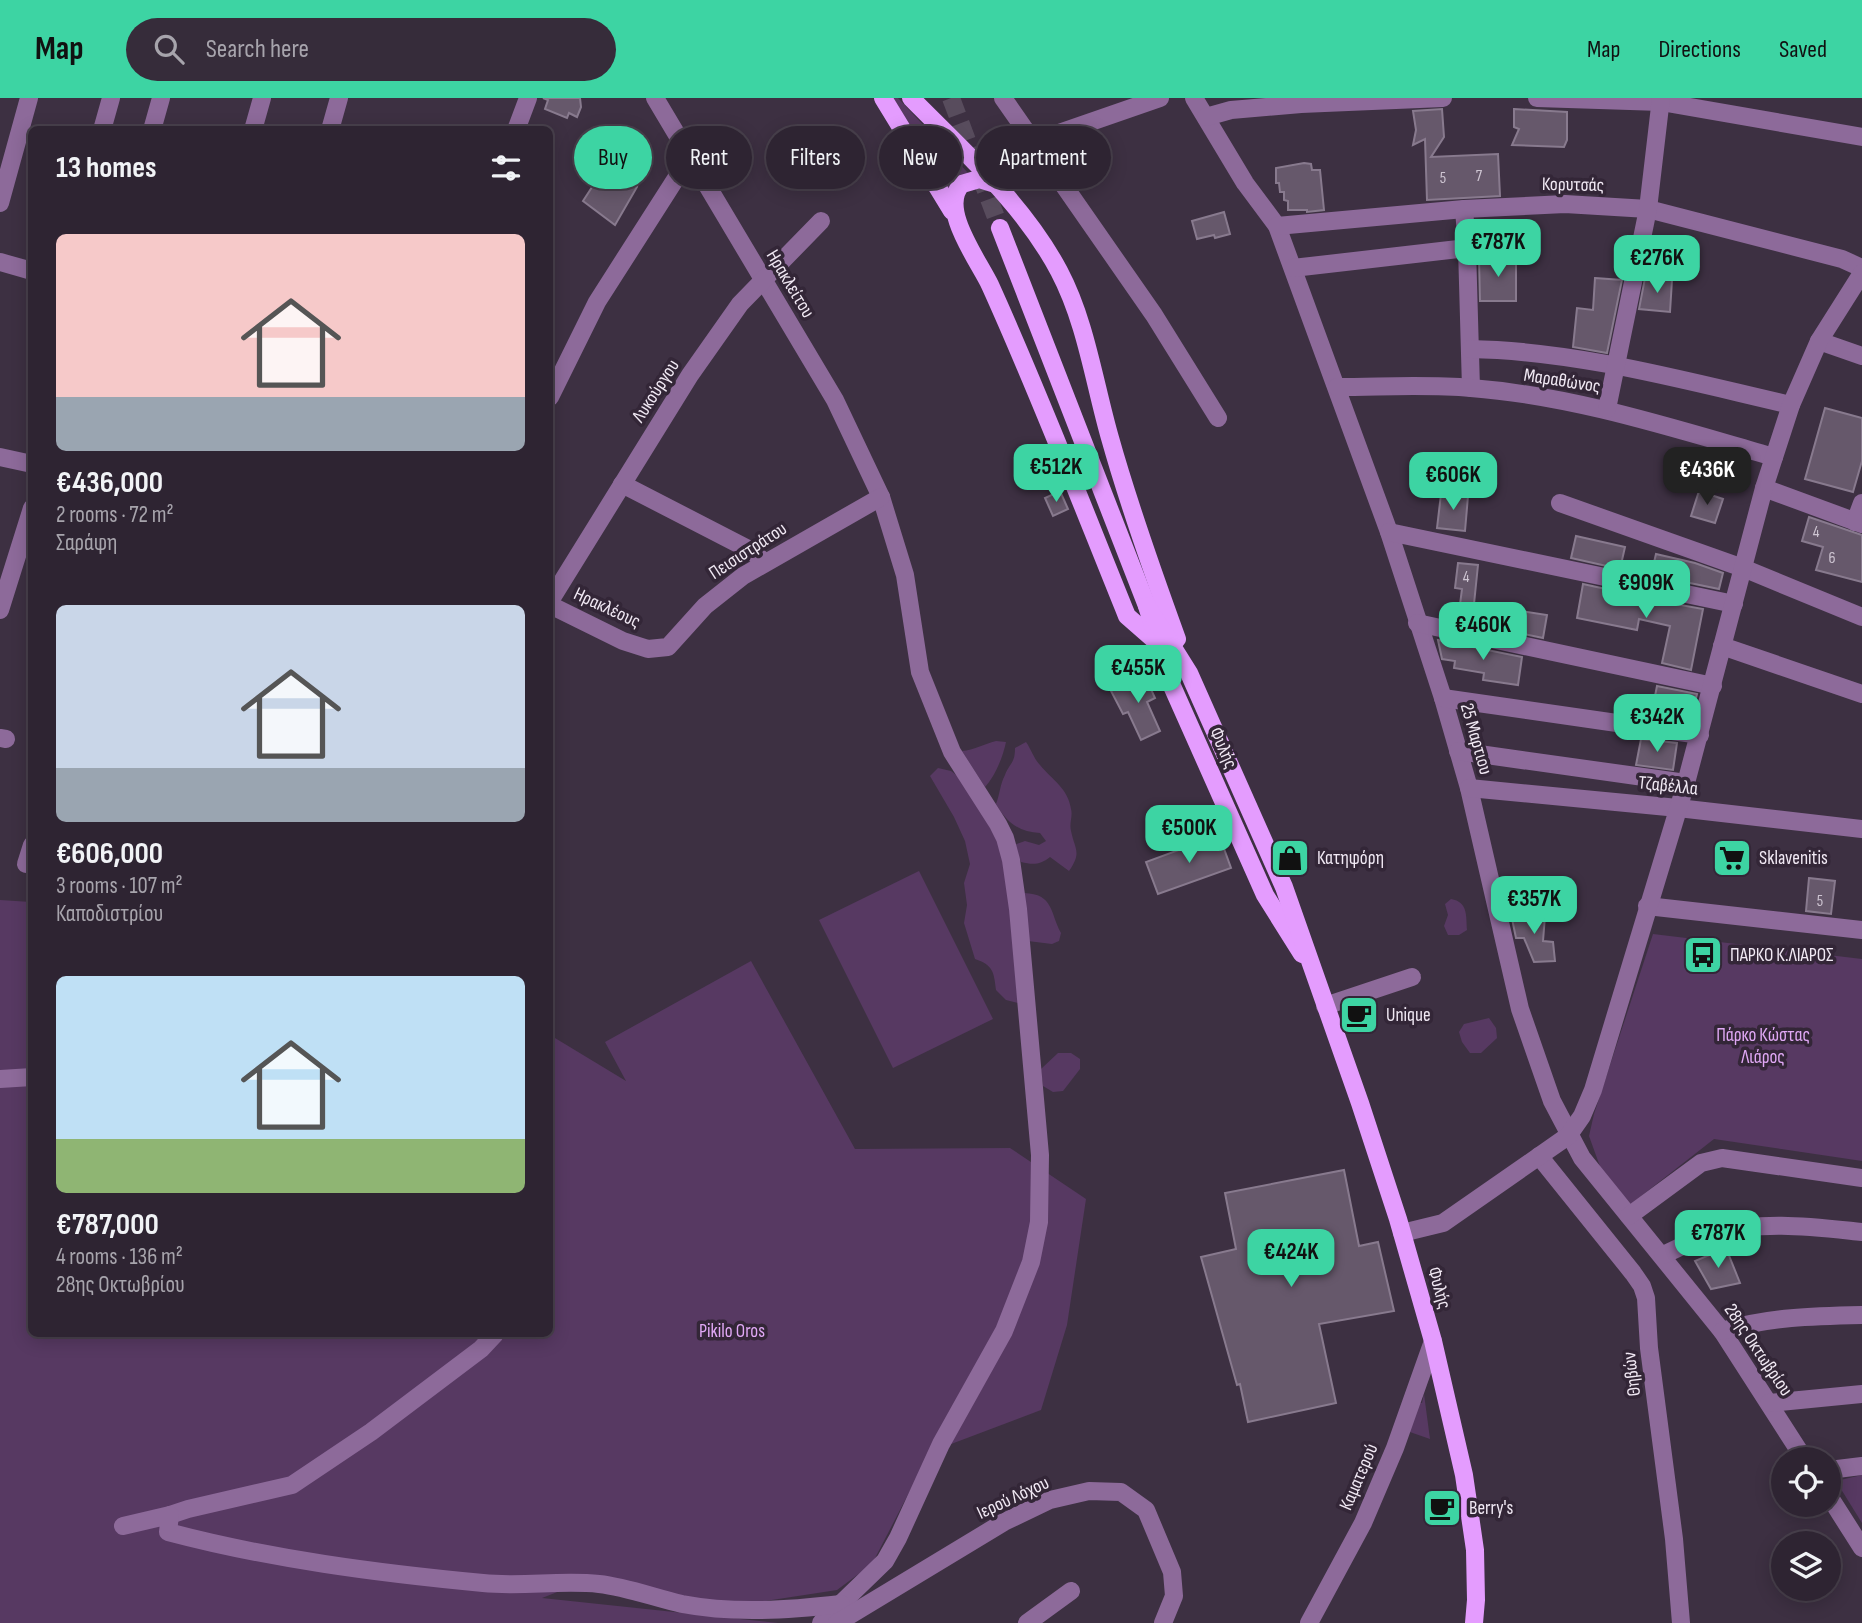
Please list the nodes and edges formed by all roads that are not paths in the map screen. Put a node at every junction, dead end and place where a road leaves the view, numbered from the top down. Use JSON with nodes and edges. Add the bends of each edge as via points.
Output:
{"nodes":[{"id":1,"x":29,"y":98,"type":"edge"},
{"id":2,"x":111,"y":98,"type":"edge"},
{"id":3,"x":161,"y":98,"type":"edge"},
{"id":4,"x":262,"y":98,"type":"edge"},
{"id":5,"x":339,"y":98,"type":"edge"},
{"id":6,"x":528,"y":98,"type":"edge"},
{"id":7,"x":655,"y":98,"type":"edge"},
{"id":8,"x":883,"y":98,"type":"edge"},
{"id":9,"x":911,"y":98,"type":"edge"},
{"id":10,"x":1003,"y":98,"type":"edge"},
{"id":11,"x":1160,"y":98,"type":"edge"},
{"id":12,"x":1194,"y":98,"type":"edge"},
{"id":13,"x":1443,"y":98,"type":"edge"},
{"id":14,"x":1537,"y":98,"type":"edge"},
{"id":15,"x":1370,"y":99,"type":"edge"},
{"id":16,"x":1661,"y":100,"type":"edge"},
{"id":17,"x":1206,"y":117,"type":"junction"},
{"id":18,"x":103,"y":126,"type":"edge"},
{"id":19,"x":153,"y":126,"type":"edge"},
{"id":20,"x":254,"y":126,"type":"edge"},
{"id":21,"x":331,"y":126,"type":"edge"},
{"id":22,"x":518,"y":126,"type":"edge"},
{"id":23,"x":671,"y":126,"type":"edge"},
{"id":24,"x":1022,"y":126,"type":"edge"},
{"id":25,"x":1079,"y":126,"type":"edge"},
{"id":26,"x":1862,"y":137,"type":"edge"},
{"id":27,"x":976,"y":165,"type":"edge"},
{"id":28,"x":976,"y":180,"type":"edge"},
{"id":29,"x":669,"y":189,"type":"edge"},
{"id":30,"x":708,"y":189,"type":"edge"},
{"id":31,"x":999,"y":189,"type":"edge"},
{"id":32,"x":1066,"y":189,"type":"edge"},
{"id":33,"x":0,"y":203,"type":"edge"},
{"id":34,"x":1464,"y":209,"type":"junction"},
{"id":35,"x":1648,"y":209,"type":"junction"},
{"id":36,"x":954,"y":214,"type":"junction"},
{"id":37,"x":821,"y":221,"type":"dead end"},
{"id":38,"x":1277,"y":226,"type":"junction"},
{"id":39,"x":1000,"y":228,"type":"tunnel mouth"},
{"id":40,"x":1467,"y":248,"type":"junction"},
{"id":41,"x":0,"y":262,"type":"edge"},
{"id":42,"x":1293,"y":268,"type":"junction"},
{"id":43,"x":28,"y":270,"type":"edge"},
{"id":44,"x":1862,"y":270,"type":"edge"},
{"id":45,"x":764,"y":281,"type":"junction"},
{"id":46,"x":1819,"y":341,"type":"junction"},
{"id":47,"x":1471,"y":349,"type":"junction"},
{"id":48,"x":1862,"y":356,"type":"edge"},
{"id":49,"x":1617,"y":365,"type":"junction"},
{"id":50,"x":1337,"y":387,"type":"junction"},
{"id":51,"x":1471,"y":388,"type":"junction"},
{"id":52,"x":553,"y":391,"type":"edge"},
{"id":53,"x":1791,"y":405,"type":"junction"},
{"id":54,"x":1606,"y":409,"type":"junction"},
{"id":55,"x":1218,"y":418,"type":"dead end"},
{"id":56,"x":0,"y":457,"type":"edge"},
{"id":57,"x":1774,"y":457,"type":"junction"},
{"id":58,"x":28,"y":463,"type":"edge"},
{"id":59,"x":622,"y":484,"type":"junction"},
{"id":60,"x":1764,"y":488,"type":"junction"},
{"id":61,"x":881,"y":497,"type":"junction"},
{"id":62,"x":1560,"y":503,"type":"dead end"},
{"id":63,"x":1862,"y":503,"type":"edge"},
{"id":64,"x":28,"y":521,"type":"edge"},
{"id":65,"x":1859,"y":523,"type":"edge"},
{"id":66,"x":1389,"y":532,"type":"junction"},
{"id":67,"x":764,"y":562,"type":"junction"},
{"id":68,"x":1743,"y":568,"type":"junction"},
{"id":69,"x":553,"y":598,"type":"edge"},
{"id":70,"x":1734,"y":604,"type":"junction"},
{"id":71,"x":553,"y":605,"type":"edge"},
{"id":72,"x":1147,"y":606,"type":"junction"},
{"id":73,"x":0,"y":610,"type":"edge"},
{"id":74,"x":1862,"y":617,"type":"edge"},
{"id":75,"x":1417,"y":623,"type":"junction"},
{"id":76,"x":1159,"y":644,"type":"junction"},
{"id":77,"x":1722,"y":646,"type":"junction"},
{"id":78,"x":648,"y":649,"type":"joint"},
{"id":79,"x":1189,"y":673,"type":"junction"},
{"id":80,"x":1713,"y":686,"type":"junction"},
{"id":81,"x":1862,"y":694,"type":"edge"},
{"id":82,"x":1443,"y":698,"type":"junction"},
{"id":83,"x":1700,"y":735,"type":"junction"},
{"id":84,"x":1458,"y":751,"type":"junction"},
{"id":85,"x":1686,"y":783,"type":"junction"},
{"id":86,"x":1469,"y":789,"type":"junction"},
{"id":87,"x":1678,"y":808,"type":"junction"},
{"id":88,"x":1862,"y":829,"type":"edge"},
{"id":89,"x":28,"y":858,"type":"edge"},
{"id":90,"x":26,"y":864,"type":"dead end"},
{"id":91,"x":1647,"y":906,"type":"junction"},
{"id":92,"x":1862,"y":930,"type":"edge"},
{"id":93,"x":1315,"y":975,"type":"junction"},
{"id":94,"x":1412,"y":977,"type":"dead end"},
{"id":95,"x":1325,"y":1006,"type":"junction"},
{"id":96,"x":28,"y":1077,"type":"edge"},
{"id":97,"x":0,"y":1079,"type":"edge"},
{"id":98,"x":1568,"y":1136,"type":"junction"},
{"id":99,"x":1539,"y":1156,"type":"junction"},
{"id":100,"x":1862,"y":1178,"type":"edge"},
{"id":101,"x":1629,"y":1216,"type":"junction"},
{"id":102,"x":1862,"y":1232,"type":"edge"},
{"id":103,"x":1402,"y":1233,"type":"junction"},
{"id":104,"x":1663,"y":1255,"type":"junction"},
{"id":105,"x":1862,"y":1315,"type":"edge"},
{"id":106,"x":1722,"y":1331,"type":"junction"},
{"id":107,"x":492,"y":1337,"type":"edge"},
{"id":108,"x":1433,"y":1341,"type":"junction"},
{"id":109,"x":1862,"y":1394,"type":"edge"},
{"id":110,"x":1769,"y":1403,"type":"junction"},
{"id":111,"x":1797,"y":1447,"type":"edge"},
{"id":112,"x":1862,"y":1466,"type":"edge"},
{"id":113,"x":1841,"y":1469,"type":"edge"},
{"id":114,"x":1841,"y":1515,"type":"edge"},
{"id":115,"x":170,"y":1516,"type":"junction"},
{"id":116,"x":123,"y":1526,"type":"dead end"},
{"id":117,"x":1862,"y":1548,"type":"edge"},
{"id":118,"x":1071,"y":1591,"type":"dead end"},
{"id":119,"x":841,"y":1604,"type":"junction"},
{"id":120,"x":821,"y":1623,"type":"edge"},
{"id":121,"x":837,"y":1623,"type":"edge"},
{"id":122,"x":1027,"y":1623,"type":"edge"},
{"id":123,"x":1163,"y":1623,"type":"edge"},
{"id":124,"x":1309,"y":1623,"type":"edge"},
{"id":125,"x":1474,"y":1623,"type":"edge"},
{"id":126,"x":1681,"y":1623,"type":"edge"}],
"edges":[{"from":1,"to":33,"type":"street"},
{"from":2,"to":18,"type":"street"},
{"from":3,"to":19,"type":"street"},
{"from":4,"to":20,"type":"street"},
{"from":5,"to":21,"type":"street"},
{"from":6,"to":22,"type":"street"},
{"from":7,"to":23,"type":"street","name":"Ηρακλείτου"},
{"from":8,"to":36,"type":"main road"},
{"from":9,"to":27,"type":"main road"},
{"from":10,"to":24,"type":"street"},
{"from":11,"to":25,"type":"street"},
{"from":12,"to":17,"type":"street","name":"25 Μαρτιου"},
{"from":13,"to":15,"type":"street"},
{"from":14,"to":16,"type":"street"},
{"from":15,"to":17,"type":"street","via":[[1231,110]]},
{"from":16,"to":26,"type":"street"},
{"from":16,"to":35,"type":"street"},
{"from":17,"to":38,"type":"street","name":"25 Μαρτιου"},
{"from":28,"to":36,"type":"main road","via":[[962,184],[953,196]]},
{"from":29,"to":52,"type":"street","via":[[597,302]]},
{"from":30,"to":45,"type":"street","name":"Ηρακλείτου"},
{"from":31,"to":79,"type":"main road","via":[[1035,233],[1068,290],[1142,541]]},
{"from":32,"to":55,"type":"street","via":[[1154,315]]},
{"from":34,"to":35,"type":"street","name":"Κορυτσάς","via":[[1565,204]]},
{"from":34,"to":38,"type":"street","name":"Κορυτσάς"},
{"from":34,"to":40,"type":"street"},
{"from":35,"to":44,"type":"street","name":"Κορυτσάς","via":[[1842,259]]},
{"from":35,"to":49,"type":"street"},
{"from":36,"to":76,"type":"main road","via":[[1024,361],[1127,616]]},
{"from":37,"to":45,"type":"street","name":"Λυκούργου"},
{"from":38,"to":42,"type":"street","name":"25 Μαρτιου"},
{"from":39,"to":72,"type":"main road","name":"Φυλής"},
{"from":40,"to":42,"type":"street"},
{"from":40,"to":47,"type":"street"},
{"from":41,"to":43,"type":"street"},
{"from":42,"to":50,"type":"street","name":"25 Μαρτιου"},
{"from":44,"to":46,"type":"street"},
{"from":45,"to":59,"type":"street","name":"Λυκούργου","via":[[740,304],[711,344]]},
{"from":45,"to":61,"type":"street","name":"Ηρακλείτου","via":[[835,400]]},
{"from":46,"to":48,"type":"street"},
{"from":46,"to":53,"type":"street"},
{"from":47,"to":49,"type":"street"},
{"from":47,"to":51,"type":"street"},
{"from":49,"to":53,"type":"street"},
{"from":49,"to":54,"type":"street"},
{"from":50,"to":51,"type":"street","name":"Μαραθώνος"},
{"from":50,"to":66,"type":"street","name":"25 Μαρτιου"},
{"from":51,"to":54,"type":"street","name":"Μαραθώνος"},
{"from":53,"to":57,"type":"street"},
{"from":54,"to":57,"type":"street","name":"Μαραθώνος"},
{"from":56,"to":58,"type":"street"},
{"from":57,"to":60,"type":"street"},
{"from":59,"to":67,"type":"street","via":[[752,551]]},
{"from":59,"to":69,"type":"street","name":"Λυκούργου"},
{"from":60,"to":65,"type":"street"},
{"from":60,"to":68,"type":"street"},
{"from":61,"to":67,"type":"street","name":"Πεισιστράτου"},
{"from":61,"to":119,"type":"street","name":"Ηρακλείτου","via":[[905,575],[920,672],[951,751],[998,824],[1008,850],[1018,909],[1041,1184],[1031,1262],[1004,1331],[941,1444],[885,1561]]},
{"from":62,"to":68,"type":"street"},
{"from":63,"to":65,"type":"street"},
{"from":64,"to":73,"type":"street"},
{"from":66,"to":70,"type":"street"},
{"from":66,"to":75,"type":"street","name":"25 Μαρτιου"},
{"from":67,"to":78,"type":"street","name":"Πεισιστράτου","via":[[705,606],[668,647]]},
{"from":68,"to":70,"type":"street"},
{"from":68,"to":74,"type":"street"},
{"from":70,"to":77,"type":"street"},
{"from":71,"to":78,"type":"street","name":"Ηρακλέους"},
{"from":72,"to":76,"type":"main road","name":"Φυλής"},
{"from":72,"to":79,"type":"main road","name":"Φυλής"},
{"from":75,"to":80,"type":"street"},
{"from":75,"to":82,"type":"street","name":"25 Μαρτιου"},
{"from":76,"to":93,"type":"main road","name":"Φυλής","via":[[1172,686],[1265,895]]},
{"from":77,"to":80,"type":"street"},
{"from":77,"to":81,"type":"street"},
{"from":79,"to":93,"type":"main road","name":"Φυλής","via":[[1284,887]]},
{"from":80,"to":83,"type":"street"},
{"from":82,"to":83,"type":"street"},
{"from":82,"to":84,"type":"street","name":"25 Μαρτιου"},
{"from":83,"to":85,"type":"street"},
{"from":84,"to":85,"type":"street"},
{"from":84,"to":86,"type":"street","name":"25 Μαρτιου"},
{"from":85,"to":87,"type":"street"},
{"from":86,"to":87,"type":"street","name":"Τζαβέλλα"},
{"from":86,"to":98,"type":"street","name":"25 Μαρτιου","via":[[1520,1009]]},
{"from":87,"to":88,"type":"street","name":"Τζαβέλλα"},
{"from":87,"to":91,"type":"street"},
{"from":89,"to":90,"type":"street"},
{"from":91,"to":92,"type":"street"},
{"from":91,"to":98,"type":"street","via":[[1593,1090]]},
{"from":93,"to":95,"type":"main road","name":"Φυλής"},
{"from":94,"to":95,"type":"street"},
{"from":95,"to":103,"type":"main road","name":"Φυλής"},
{"from":96,"to":97,"type":"street"},
{"from":98,"to":99,"type":"street"},
{"from":98,"to":101,"type":"street","name":"28ης Οκτωβρίου"},
{"from":99,"to":103,"type":"street","via":[[1443,1223]]},
{"from":99,"to":126,"type":"street","name":"Θηβών","via":[[1633,1273],[1646,1298]]},
{"from":100,"to":101,"type":"street","via":[[1722,1158],[1701,1163]]},
{"from":101,"to":104,"type":"street","name":"28ης Οκτωβρίου"},
{"from":102,"to":104,"type":"street","via":[[1756,1226],[1712,1234]]},
{"from":103,"to":108,"type":"main road","name":"Φυλής"},
{"from":104,"to":106,"type":"street","name":"28ης Οκτωβρίου"},
{"from":105,"to":106,"type":"street","via":[[1750,1322]]},
{"from":106,"to":110,"type":"street","name":"28ης Οκτωβρίου"},
{"from":107,"to":115,"type":"street","via":[[370,1432],[292,1485]]},
{"from":108,"to":124,"type":"street","name":"Καματερού","via":[[1363,1523]]},
{"from":108,"to":125,"type":"main road","name":"Φυλής","via":[[1464,1475],[1476,1570]]},
{"from":109,"to":110,"type":"street"},
{"from":110,"to":111,"type":"street","name":"28ης Οκτωβρίου"},
{"from":112,"to":113,"type":"street"},
{"from":114,"to":117,"type":"street"},
{"from":115,"to":116,"type":"street"},
{"from":115,"to":119,"type":"street","via":[[168,1532],[280,1556],[378,1570],[485,1584],[601,1584],[728,1610]]},
{"from":118,"to":122,"type":"street"},
{"from":119,"to":120,"type":"street","name":"Ηρακλείτου"},
{"from":121,"to":123,"type":"street","name":"Ιερού Λόχου","via":[[1004,1522],[1050,1500],[1089,1491],[1121,1492],[1146,1510],[1172,1572],[1174,1596]]}]}
